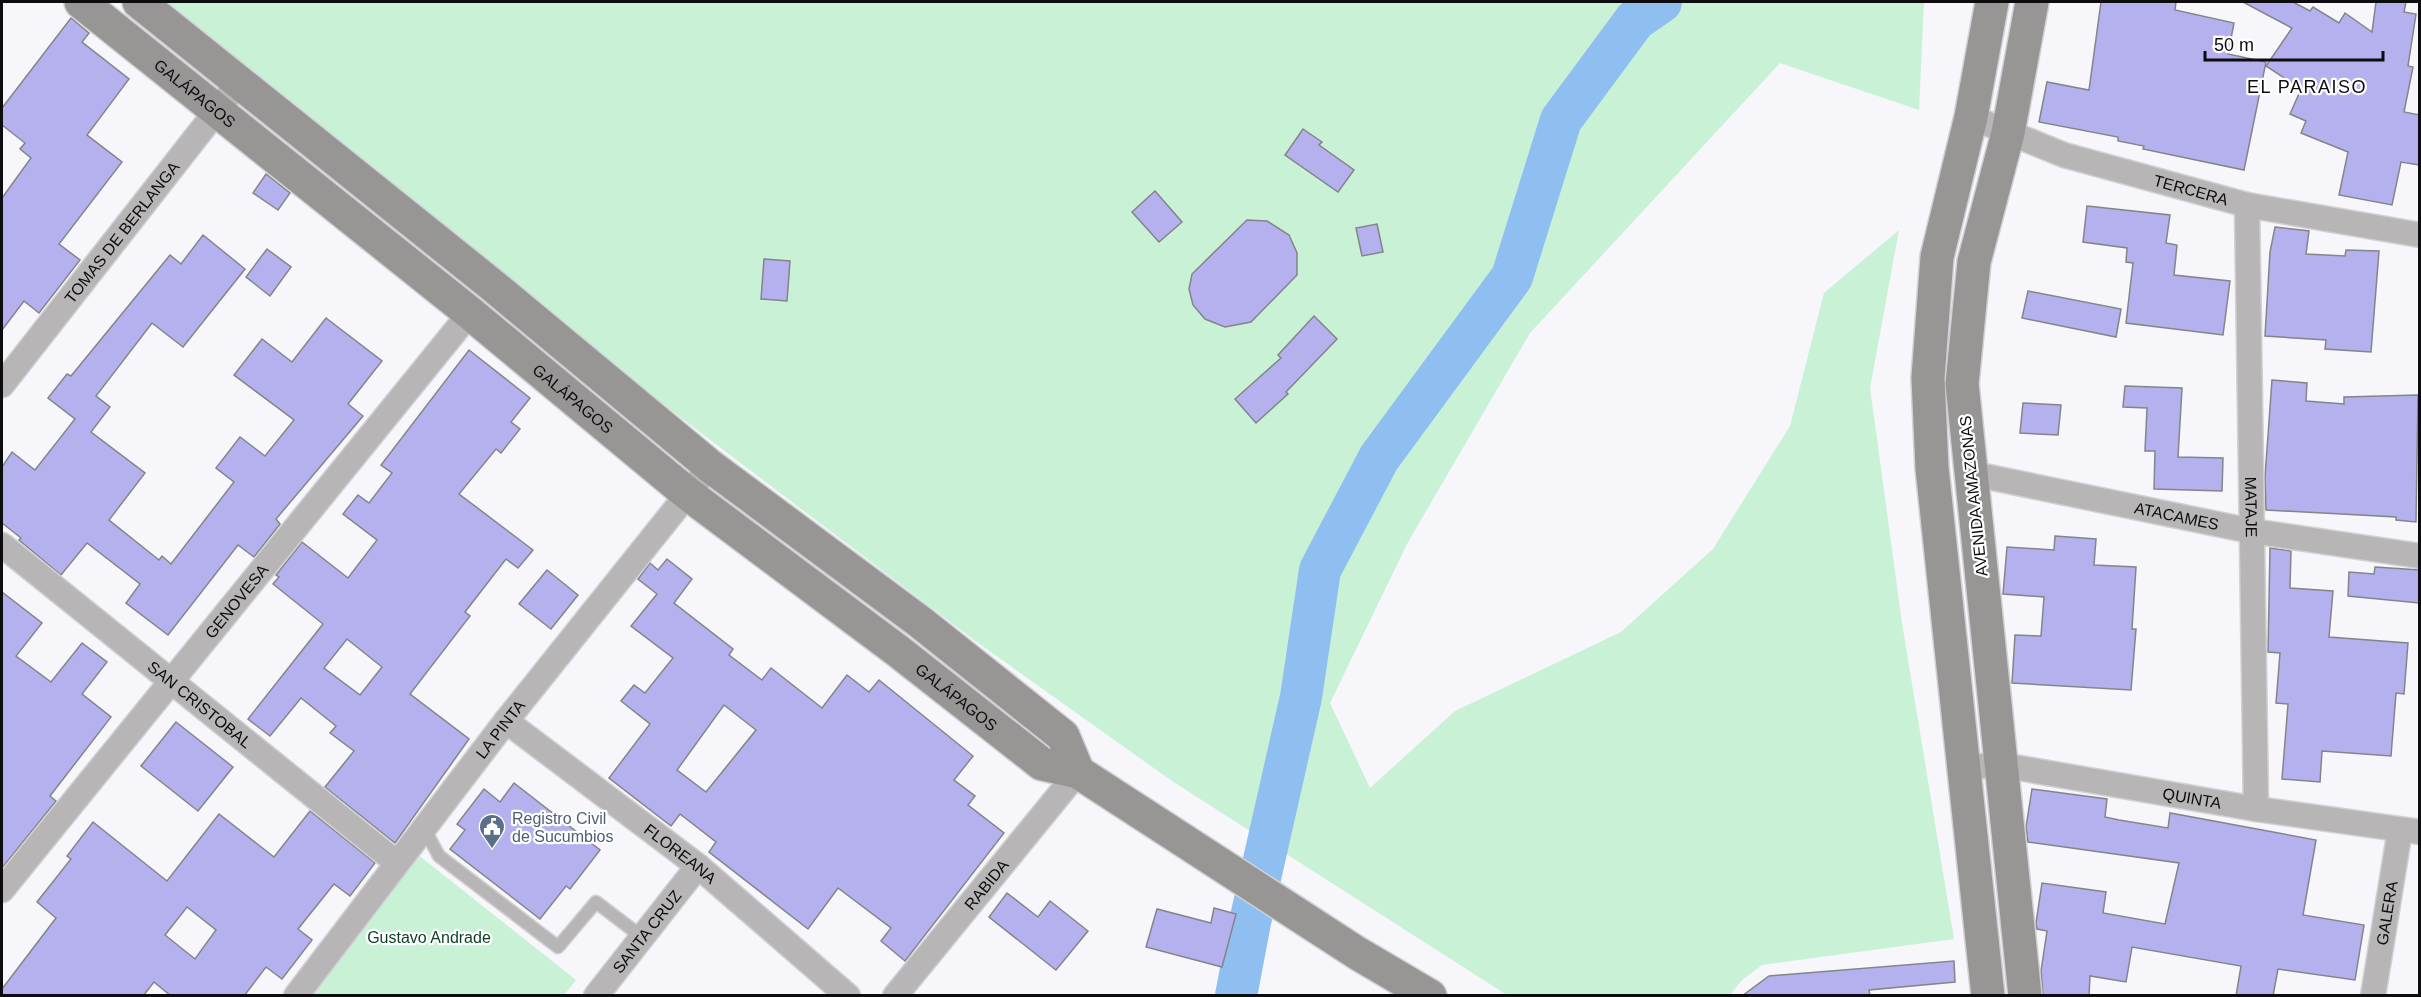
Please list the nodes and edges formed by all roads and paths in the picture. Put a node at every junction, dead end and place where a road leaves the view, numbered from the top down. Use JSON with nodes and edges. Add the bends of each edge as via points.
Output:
{"nodes":[{"id":1,"x":81,"y":2,"type":"edge"},
{"id":2,"x":139,"y":2,"type":"edge"},
{"id":3,"x":1992,"y":2,"type":"edge"},
{"id":4,"x":2032,"y":2,"type":"edge"},
{"id":5,"x":240,"y":81,"type":"junction"},
{"id":6,"x":218,"y":109,"type":"junction"},
{"id":7,"x":1971,"y":117,"type":"junction"},
{"id":8,"x":2008,"y":133,"type":"junction"},
{"id":9,"x":2247,"y":205,"type":"junction"},
{"id":10,"x":2420,"y":235,"type":"edge"},
{"id":11,"x":470,"y":312,"type":"junction"},
{"id":12,"x":2,"y":385,"type":"edge"},
{"id":13,"x":710,"y":466,"type":"junction"},
{"id":14,"x":1969,"y":473,"type":"junction"},
{"id":15,"x":688,"y":494,"type":"junction"},
{"id":16,"x":2251,"y":531,"type":"junction"},
{"id":17,"x":2,"y":545,"type":"edge"},
{"id":18,"x":2420,"y":556,"type":"edge"},
{"id":19,"x":170,"y":682,"type":"junction"},
{"id":20,"x":506,"y":721,"type":"junction"},
{"id":21,"x":2002,"y":765,"type":"junction"},
{"id":22,"x":1964,"y":767,"type":"junction"},
{"id":23,"x":1078,"y":772,"type":"junction"},
{"id":24,"x":2256,"y":809,"type":"junction"},
{"id":25,"x":424,"y":828,"type":"junction"},
{"id":26,"x":2410,"y":831,"type":"edge"},
{"id":27,"x":397,"y":864,"type":"junction"},
{"id":28,"x":698,"y":866,"type":"junction"},
{"id":29,"x":2,"y":890,"type":"edge"},
{"id":30,"x":642,"y":937,"type":"junction"},
{"id":31,"x":296,"y":996,"type":"edge"},
{"id":32,"x":596,"y":996,"type":"edge"},
{"id":33,"x":848,"y":996,"type":"edge"},
{"id":34,"x":895,"y":996,"type":"edge"},
{"id":35,"x":1430,"y":996,"type":"edge"},
{"id":36,"x":1988,"y":996,"type":"edge"},
{"id":37,"x":2025,"y":996,"type":"edge"},
{"id":38,"x":2373,"y":996,"type":"edge"}],
"edges":[{"from":1,"to":6,"type":"street","name":"GALÁPAGOS"},
{"from":2,"to":5,"type":"street"},
{"from":3,"to":7,"type":"street"},
{"from":4,"to":8,"type":"street","name":"AVENIDA AMAZONAS"},
{"from":5,"to":6,"type":"street","name":"TOMAS DE BERLANGA"},
{"from":5,"to":13,"type":"street"},
{"from":6,"to":11,"type":"street","name":"GALÁPAGOS"},
{"from":6,"to":12,"type":"street","name":"TOMAS DE BERLANGA"},
{"from":7,"to":8,"type":"street","name":"TERCERA"},
{"from":7,"to":22,"type":"street","via":[[1937,257],[1928,378],[1932,468]]},
{"from":8,"to":9,"type":"street","name":"TERCERA","via":[[2064,155]]},
{"from":8,"to":14,"type":"street","name":"AVENIDA AMAZONAS","via":[[1974,262],[1962,384]]},
{"from":9,"to":10,"type":"street","name":"TERCERA"},
{"from":9,"to":16,"type":"street","name":"MATAJE"},
{"from":11,"to":15,"type":"street","name":"GALÁPAGOS"},
{"from":11,"to":19,"type":"street","name":"GENOVESA"},
{"from":13,"to":15,"type":"street","name":"LA PINTA"},
{"from":13,"to":23,"type":"street","via":[[964,656],[1063,736]]},
{"from":14,"to":16,"type":"street","name":"ATACAMES"},
{"from":14,"to":21,"type":"street","name":"AVENIDA AMAZONAS"},
{"from":15,"to":20,"type":"street","name":"LA PINTA"},
{"from":15,"to":23,"type":"street","name":"GALÁPAGOS","via":[[907,657],[1042,764]]},
{"from":16,"to":18,"type":"street","name":"ATACAMES"},
{"from":16,"to":24,"type":"street","name":"MATAJE"},
{"from":17,"to":19,"type":"street","name":"SAN CRISTOBAL"},
{"from":19,"to":27,"type":"street","name":"SAN CRISTOBAL"},
{"from":19,"to":29,"type":"street","name":"GENOVESA"},
{"from":20,"to":25,"type":"street","name":"LA PINTA"},
{"from":20,"to":28,"type":"street","name":"FLOREANA"},
{"from":21,"to":22,"type":"street","name":"QUINTA"},
{"from":21,"to":24,"type":"street","name":"QUINTA"},
{"from":21,"to":37,"type":"street","name":"AVENIDA AMAZONAS"},
{"from":22,"to":36,"type":"street"},
{"from":23,"to":34,"type":"street","name":"RABIDA"},
{"from":23,"to":35,"type":"street","name":"GALÁPAGOS"},
{"from":24,"to":26,"type":"street","name":"QUINTA"},
{"from":25,"to":27,"type":"street","name":"LA PINTA"},
{"from":25,"to":30,"type":"lane","via":[[439,856],[558,947],[596,902]]},
{"from":26,"to":38,"type":"street","name":"GALERA"},
{"from":27,"to":31,"type":"street","name":"LA PINTA"},
{"from":28,"to":30,"type":"street","name":"SANTA CRUZ"},
{"from":28,"to":33,"type":"street","name":"FLOREANA"},
{"from":30,"to":32,"type":"street","name":"SANTA CRUZ"}]}
